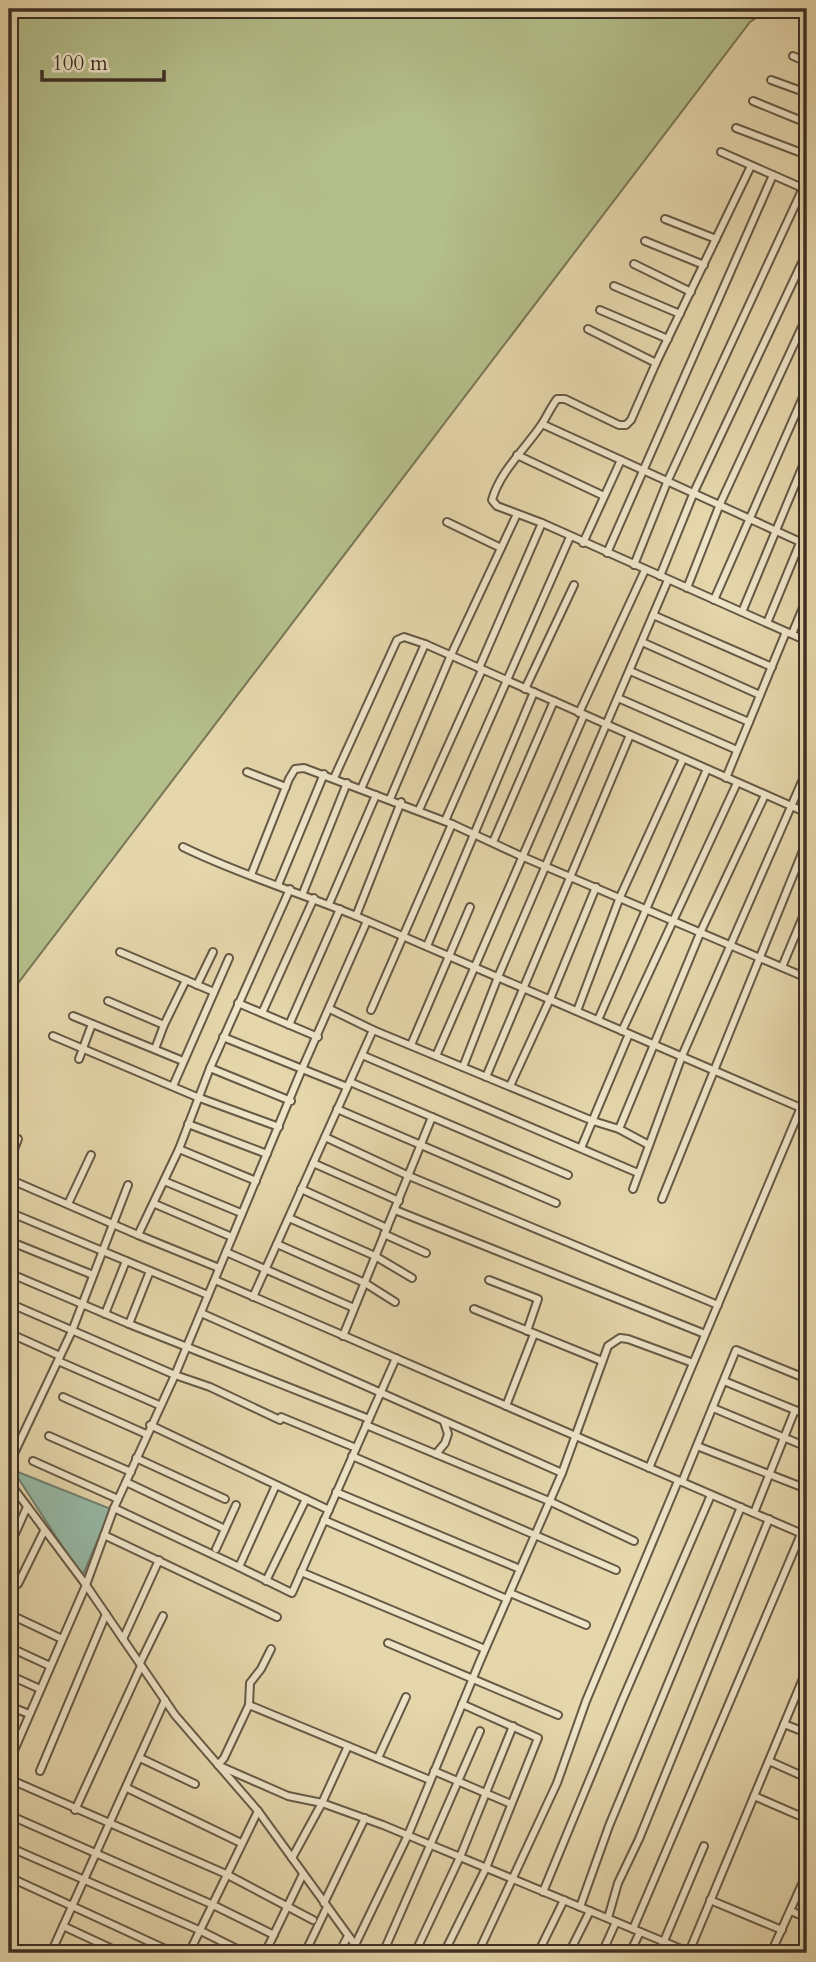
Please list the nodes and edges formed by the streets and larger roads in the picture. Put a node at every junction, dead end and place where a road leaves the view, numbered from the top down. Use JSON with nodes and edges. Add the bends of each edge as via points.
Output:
{"nodes":[{"id":1,"x":793,"y":56,"type":"dead end"},
{"id":2,"x":807,"y":62,"type":"edge"},
{"id":3,"x":771,"y":80,"type":"dead end"},
{"id":4,"x":807,"y":93,"type":"edge"},
{"id":5,"x":753,"y":101,"type":"dead end"},
{"id":6,"x":807,"y":123,"type":"edge"},
{"id":7,"x":736,"y":128,"type":"dead end"},
{"id":8,"x":721,"y":152,"type":"dead end"},
{"id":9,"x":807,"y":154,"type":"edge"},
{"id":10,"x":751,"y":166,"type":"junction"},
{"id":11,"x":773,"y":175,"type":"junction"},
{"id":12,"x":805,"y":189,"type":"edge"},
{"id":13,"x":665,"y":219,"type":"dead end"},
{"id":14,"x":716,"y":239,"type":"junction"},
{"id":15,"x":645,"y":241,"type":"dead end"},
{"id":16,"x":807,"y":252,"type":"edge"},
{"id":17,"x":634,"y":264,"type":"dead end"},
{"id":18,"x":704,"y":265,"type":"junction"},
{"id":19,"x":614,"y":286,"type":"dead end"},
{"id":20,"x":691,"y":292,"type":"junction"},
{"id":21,"x":600,"y":310,"type":"dead end"},
{"id":22,"x":680,"y":314,"type":"junction"},
{"id":23,"x":807,"y":316,"type":"edge"},
{"id":24,"x":588,"y":330,"type":"dead end"},
{"id":25,"x":668,"y":339,"type":"junction"},
{"id":26,"x":656,"y":363,"type":"junction"},
{"id":27,"x":807,"y":388,"type":"edge"},
{"id":28,"x":542,"y":424,"type":"junction"},
{"id":29,"x":517,"y":455,"type":"junction"},
{"id":30,"x":807,"y":456,"type":"edge"},
{"id":31,"x":621,"y":460,"type":"junction"},
{"id":32,"x":644,"y":470,"type":"junction"},
{"id":33,"x":668,"y":480,"type":"junction"},
{"id":34,"x":694,"y":492,"type":"junction"},
{"id":35,"x":604,"y":496,"type":"junction"},
{"id":36,"x":720,"y":504,"type":"junction"},
{"id":37,"x":517,"y":513,"type":"junction"},
{"id":38,"x":749,"y":517,"type":"junction"},
{"id":39,"x":447,"y":522,"type":"dead end"},
{"id":40,"x":542,"y":523,"type":"junction"},
{"id":41,"x":807,"y":526,"type":"edge"},
{"id":42,"x":775,"y":529,"type":"junction"},
{"id":43,"x":570,"y":537,"type":"junction"},
{"id":44,"x":583,"y":543,"type":"junction"},
{"id":45,"x":804,"y":543,"type":"edge"},
{"id":46,"x":501,"y":548,"type":"junction"},
{"id":47,"x":607,"y":553,"type":"junction"},
{"id":48,"x":634,"y":565,"type":"junction"},
{"id":49,"x":645,"y":570,"type":"junction"},
{"id":50,"x":660,"y":576,"type":"junction"},
{"id":51,"x":668,"y":580,"type":"junction"},
{"id":52,"x":574,"y":584,"type":"dead end"},
{"id":53,"x":687,"y":588,"type":"junction"},
{"id":54,"x":807,"y":598,"type":"edge"},
{"id":55,"x":714,"y":600,"type":"junction"},
{"id":56,"x":742,"y":612,"type":"junction"},
{"id":57,"x":653,"y":615,"type":"junction"},
{"id":58,"x":767,"y":623,"type":"junction"},
{"id":59,"x":789,"y":633,"type":"junction"},
{"id":60,"x":807,"y":641,"type":"edge"},
{"id":61,"x":642,"y":642,"type":"junction"},
{"id":62,"x":425,"y":644,"type":"junction"},
{"id":63,"x":451,"y":655,"type":"junction"},
{"id":64,"x":772,"y":667,"type":"junction"},
{"id":65,"x":481,"y":669,"type":"junction"},
{"id":66,"x":629,"y":671,"type":"junction"},
{"id":67,"x":505,"y":680,"type":"junction"},
{"id":68,"x":525,"y":689,"type":"junction"},
{"id":69,"x":534,"y":692,"type":"junction"},
{"id":70,"x":760,"y":695,"type":"junction"},
{"id":71,"x":618,"y":698,"type":"junction"},
{"id":72,"x":554,"y":701,"type":"junction"},
{"id":73,"x":582,"y":714,"type":"junction"},
{"id":74,"x":749,"y":722,"type":"junction"},
{"id":75,"x":607,"y":725,"type":"junction"},
{"id":76,"x":630,"y":735,"type":"junction"},
{"id":77,"x":737,"y":750,"type":"junction"},
{"id":78,"x":683,"y":759,"type":"junction"},
{"id":79,"x":706,"y":769,"type":"junction"},
{"id":80,"x":807,"y":770,"type":"edge"},
{"id":81,"x":247,"y":772,"type":"dead end"},
{"id":82,"x":324,"y":774,"type":"junction"},
{"id":83,"x":334,"y":778,"type":"junction"},
{"id":84,"x":726,"y":778,"type":"junction"},
{"id":85,"x":347,"y":783,"type":"junction"},
{"id":86,"x":737,"y":783,"type":"junction"},
{"id":87,"x":286,"y":787,"type":"junction"},
{"id":88,"x":361,"y":789,"type":"junction"},
{"id":89,"x":376,"y":795,"type":"junction"},
{"id":90,"x":765,"y":795,"type":"junction"},
{"id":91,"x":390,"y":799,"type":"junction"},
{"id":92,"x":401,"y":802,"type":"junction"},
{"id":93,"x":793,"y":807,"type":"junction"},
{"id":94,"x":419,"y":810,"type":"junction"},
{"id":95,"x":807,"y":813,"type":"edge"},
{"id":96,"x":449,"y":822,"type":"junction"},
{"id":97,"x":474,"y":834,"type":"junction"},
{"id":98,"x":807,"y":841,"type":"edge"},
{"id":99,"x":493,"y":842,"type":"junction"},
{"id":100,"x":183,"y":847,"type":"dead end"},
{"id":101,"x":521,"y":856,"type":"junction"},
{"id":102,"x":546,"y":866,"type":"junction"},
{"id":103,"x":251,"y":875,"type":"junction"},
{"id":104,"x":571,"y":875,"type":"junction"},
{"id":105,"x":278,"y":885,"type":"junction"},
{"id":106,"x":596,"y":887,"type":"junction"},
{"id":107,"x":290,"y":889,"type":"junction"},
{"id":108,"x":303,"y":893,"type":"junction"},
{"id":109,"x":620,"y":897,"type":"junction"},
{"id":110,"x":314,"y":898,"type":"junction"},
{"id":111,"x":329,"y":904,"type":"junction"},
{"id":112,"x":470,"y":907,"type":"dead end"},
{"id":113,"x":807,"y":907,"type":"edge"},
{"id":114,"x":647,"y":908,"type":"junction"},
{"id":115,"x":340,"y":909,"type":"junction"},
{"id":116,"x":356,"y":916,"type":"junction"},
{"id":117,"x":676,"y":920,"type":"junction"},
{"id":118,"x":368,"y":921,"type":"junction"},
{"id":119,"x":701,"y":932,"type":"junction"},
{"id":120,"x":405,"y":937,"type":"junction"},
{"id":121,"x":731,"y":944,"type":"junction"},
{"id":122,"x":427,"y":946,"type":"junction"},
{"id":123,"x":120,"y":952,"type":"dead end"},
{"id":124,"x":213,"y":952,"type":"dead end"},
{"id":125,"x":449,"y":956,"type":"junction"},
{"id":126,"x":229,"y":958,"type":"dead end"},
{"id":127,"x":760,"y":958,"type":"junction"},
{"id":128,"x":474,"y":967,"type":"junction"},
{"id":129,"x":782,"y":967,"type":"junction"},
{"id":130,"x":498,"y":977,"type":"junction"},
{"id":131,"x":807,"y":977,"type":"edge"},
{"id":132,"x":186,"y":980,"type":"junction"},
{"id":133,"x":197,"y":985,"type":"junction"},
{"id":134,"x":524,"y":988,"type":"junction"},
{"id":135,"x":214,"y":992,"type":"junction"},
{"id":136,"x":550,"y":999,"type":"junction"},
{"id":137,"x":108,"y":1001,"type":"dead end"},
{"id":138,"x":238,"y":1003,"type":"junction"},
{"id":139,"x":330,"y":1009,"type":"junction"},
{"id":140,"x":371,"y":1010,"type":"dead end"},
{"id":141,"x":577,"y":1011,"type":"junction"},
{"id":142,"x":262,"y":1013,"type":"junction"},
{"id":143,"x":73,"y":1016,"type":"dead end"},
{"id":144,"x":598,"y":1020,"type":"junction"},
{"id":145,"x":92,"y":1024,"type":"junction"},
{"id":146,"x":164,"y":1025,"type":"junction"},
{"id":147,"x":289,"y":1025,"type":"junction"},
{"id":148,"x":373,"y":1030,"type":"junction"},
{"id":149,"x":626,"y":1032,"type":"junction"},
{"id":150,"x":53,"y":1036,"type":"dead end"},
{"id":151,"x":223,"y":1037,"type":"junction"},
{"id":152,"x":318,"y":1037,"type":"junction"},
{"id":153,"x":654,"y":1044,"type":"junction"},
{"id":154,"x":411,"y":1045,"type":"junction"},
{"id":155,"x":83,"y":1049,"type":"junction"},
{"id":156,"x":155,"y":1049,"type":"junction"},
{"id":157,"x":362,"y":1055,"type":"junction"},
{"id":158,"x":436,"y":1056,"type":"junction"},
{"id":159,"x":682,"y":1056,"type":"junction"},
{"id":160,"x":79,"y":1059,"type":"dead end"},
{"id":161,"x":183,"y":1061,"type":"junction"},
{"id":162,"x":463,"y":1067,"type":"junction"},
{"id":163,"x":209,"y":1068,"type":"junction"},
{"id":164,"x":302,"y":1069,"type":"junction"},
{"id":165,"x":714,"y":1070,"type":"junction"},
{"id":166,"x":486,"y":1077,"type":"junction"},
{"id":167,"x":348,"y":1084,"type":"junction"},
{"id":168,"x":173,"y":1086,"type":"junction"},
{"id":169,"x":510,"y":1086,"type":"junction"},
{"id":170,"x":807,"y":1093,"type":"edge"},
{"id":171,"x":197,"y":1097,"type":"junction"},
{"id":172,"x":291,"y":1101,"type":"junction"},
{"id":173,"x":801,"y":1108,"type":"junction"},
{"id":174,"x":337,"y":1109,"type":"junction"},
{"id":175,"x":432,"y":1117,"type":"junction"},
{"id":176,"x":593,"y":1121,"type":"junction"},
{"id":177,"x":188,"y":1124,"type":"junction"},
{"id":178,"x":279,"y":1127,"type":"junction"},
{"id":179,"x":619,"y":1129,"type":"junction"},
{"id":180,"x":325,"y":1137,"type":"junction"},
{"id":181,"x":18,"y":1139,"type":"dead end"},
{"id":182,"x":649,"y":1145,"type":"junction"},
{"id":183,"x":422,"y":1146,"type":"junction"},
{"id":184,"x":581,"y":1148,"type":"junction"},
{"id":185,"x":179,"y":1149,"type":"junction"},
{"id":186,"x":267,"y":1154,"type":"junction"},
{"id":187,"x":91,"y":1155,"type":"dead end"},
{"id":188,"x":9,"y":1162,"type":"edge"},
{"id":189,"x":313,"y":1163,"type":"junction"},
{"id":190,"x":638,"y":1173,"type":"junction"},
{"id":191,"x":409,"y":1175,"type":"junction"},
{"id":192,"x":568,"y":1175,"type":"dead end"},
{"id":193,"x":9,"y":1179,"type":"edge"},
{"id":194,"x":164,"y":1181,"type":"junction"},
{"id":195,"x":256,"y":1181,"type":"junction"},
{"id":196,"x":128,"y":1185,"type":"dead end"},
{"id":197,"x":302,"y":1189,"type":"junction"},
{"id":198,"x":633,"y":1189,"type":"dead end"},
{"id":199,"x":662,"y":1199,"type":"dead end"},
{"id":200,"x":399,"y":1201,"type":"junction"},
{"id":201,"x":556,"y":1203,"type":"dead end"},
{"id":202,"x":68,"y":1204,"type":"junction"},
{"id":203,"x":155,"y":1204,"type":"junction"},
{"id":204,"x":395,"y":1210,"type":"junction"},
{"id":205,"x":9,"y":1212,"type":"edge"},
{"id":206,"x":241,"y":1213,"type":"junction"},
{"id":207,"x":289,"y":1218,"type":"junction"},
{"id":208,"x":112,"y":1223,"type":"junction"},
{"id":209,"x":385,"y":1231,"type":"junction"},
{"id":210,"x":138,"y":1236,"type":"junction"},
{"id":211,"x":232,"y":1237,"type":"junction"},
{"id":212,"x":9,"y":1241,"type":"edge"},
{"id":213,"x":277,"y":1244,"type":"junction"},
{"id":214,"x":102,"y":1251,"type":"junction"},
{"id":215,"x":226,"y":1252,"type":"junction"},
{"id":216,"x":426,"y":1253,"type":"dead end"},
{"id":217,"x":376,"y":1256,"type":"junction"},
{"id":218,"x":126,"y":1261,"type":"junction"},
{"id":219,"x":219,"y":1268,"type":"junction"},
{"id":220,"x":265,"y":1270,"type":"junction"},
{"id":221,"x":150,"y":1271,"type":"junction"},
{"id":222,"x":9,"y":1273,"type":"edge"},
{"id":223,"x":93,"y":1275,"type":"junction"},
{"id":224,"x":412,"y":1278,"type":"dead end"},
{"id":225,"x":215,"y":1280,"type":"junction"},
{"id":226,"x":489,"y":1280,"type":"dead end"},
{"id":227,"x":365,"y":1283,"type":"junction"},
{"id":228,"x":208,"y":1295,"type":"junction"},
{"id":229,"x":253,"y":1297,"type":"junction"},
{"id":230,"x":395,"y":1302,"type":"dead end"},
{"id":231,"x":9,"y":1303,"type":"edge"},
{"id":232,"x":82,"y":1304,"type":"junction"},
{"id":233,"x":718,"y":1305,"type":"junction"},
{"id":234,"x":354,"y":1308,"type":"junction"},
{"id":235,"x":474,"y":1309,"type":"dead end"},
{"id":236,"x":201,"y":1313,"type":"junction"},
{"id":237,"x":104,"y":1314,"type":"junction"},
{"id":238,"x":129,"y":1324,"type":"junction"},
{"id":239,"x":72,"y":1331,"type":"junction"},
{"id":240,"x":9,"y":1333,"type":"edge"},
{"id":241,"x":531,"y":1333,"type":"junction"},
{"id":242,"x":705,"y":1334,"type":"junction"},
{"id":243,"x":344,"y":1336,"type":"junction"},
{"id":244,"x":187,"y":1345,"type":"junction"},
{"id":245,"x":59,"y":1358,"type":"junction"},
{"id":246,"x":396,"y":1358,"type":"junction"},
{"id":247,"x":602,"y":1361,"type":"junction"},
{"id":248,"x":693,"y":1363,"type":"junction"},
{"id":249,"x":175,"y":1375,"type":"junction"},
{"id":250,"x":807,"y":1379,"type":"edge"},
{"id":251,"x":724,"y":1381,"type":"junction"},
{"id":252,"x":380,"y":1395,"type":"junction"},
{"id":253,"x":63,"y":1397,"type":"dead end"},
{"id":254,"x":159,"y":1405,"type":"junction"},
{"id":255,"x":506,"y":1406,"type":"junction"},
{"id":256,"x":713,"y":1408,"type":"junction"},
{"id":257,"x":795,"y":1410,"type":"junction"},
{"id":258,"x":807,"y":1415,"type":"edge"},
{"id":259,"x":368,"y":1422,"type":"junction"},
{"id":260,"x":444,"y":1422,"type":"junction"},
{"id":261,"x":150,"y":1425,"type":"junction"},
{"id":262,"x":146,"y":1434,"type":"junction"},
{"id":263,"x":50,"y":1436,"type":"dead end"},
{"id":264,"x":576,"y":1437,"type":"junction"},
{"id":265,"x":785,"y":1437,"type":"junction"},
{"id":266,"x":697,"y":1446,"type":"junction"},
{"id":267,"x":807,"y":1447,"type":"edge"},
{"id":268,"x":356,"y":1448,"type":"junction"},
{"id":269,"x":436,"y":1454,"type":"junction"},
{"id":270,"x":352,"y":1456,"type":"junction"},
{"id":271,"x":136,"y":1458,"type":"junction"},
{"id":272,"x":33,"y":1461,"type":"dead end"},
{"id":273,"x":9,"y":1464,"type":"edge"},
{"id":274,"x":649,"y":1468,"type":"junction"},
{"id":275,"x":131,"y":1472,"type":"junction"},
{"id":276,"x":562,"y":1473,"type":"junction"},
{"id":277,"x":770,"y":1473,"type":"junction"},
{"id":278,"x":680,"y":1481,"type":"junction"},
{"id":279,"x":9,"y":1482,"type":"edge"},
{"id":280,"x":126,"y":1482,"type":"junction"},
{"id":281,"x":276,"y":1485,"type":"junction"},
{"id":282,"x":807,"y":1489,"type":"edge"},
{"id":283,"x":336,"y":1492,"type":"junction"},
{"id":284,"x":711,"y":1495,"type":"junction"},
{"id":285,"x":118,"y":1499,"type":"junction"},
{"id":286,"x":225,"y":1499,"type":"dead end"},
{"id":287,"x":306,"y":1499,"type":"junction"},
{"id":288,"x":550,"y":1501,"type":"junction"},
{"id":289,"x":236,"y":1505,"type":"dead end"},
{"id":290,"x":27,"y":1507,"type":"junction"},
{"id":291,"x":741,"y":1507,"type":"junction"},
{"id":292,"x":114,"y":1508,"type":"junction"},
{"id":293,"x":329,"y":1510,"type":"junction"},
{"id":294,"x":754,"y":1513,"type":"junction"},
{"id":295,"x":324,"y":1520,"type":"junction"},
{"id":296,"x":769,"y":1520,"type":"junction"},
{"id":297,"x":807,"y":1520,"type":"edge"},
{"id":298,"x":225,"y":1529,"type":"junction"},
{"id":299,"x":44,"y":1531,"type":"junction"},
{"id":300,"x":536,"y":1533,"type":"junction"},
{"id":301,"x":104,"y":1535,"type":"junction"},
{"id":302,"x":805,"y":1535,"type":"edge"},
{"id":303,"x":634,"y":1541,"type":"dead end"},
{"id":304,"x":10,"y":1545,"type":"edge"},
{"id":305,"x":216,"y":1549,"type":"dead end"},
{"id":306,"x":159,"y":1560,"type":"junction"},
{"id":307,"x":239,"y":1567,"type":"junction"},
{"id":308,"x":520,"y":1569,"type":"junction"},
{"id":309,"x":617,"y":1570,"type":"dead end"},
{"id":310,"x":301,"y":1572,"type":"junction"},
{"id":311,"x":266,"y":1581,"type":"junction"},
{"id":312,"x":18,"y":1584,"type":"dead end"},
{"id":313,"x":86,"y":1585,"type":"junction"},
{"id":314,"x":508,"y":1596,"type":"junction"},
{"id":315,"x":9,"y":1614,"type":"edge"},
{"id":316,"x":106,"y":1614,"type":"junction"},
{"id":317,"x":163,"y":1616,"type":"dead end"},
{"id":318,"x":277,"y":1617,"type":"dead end"},
{"id":319,"x":586,"y":1625,"type":"dead end"},
{"id":320,"x":62,"y":1639,"type":"junction"},
{"id":321,"x":123,"y":1639,"type":"junction"},
{"id":322,"x":388,"y":1643,"type":"dead end"},
{"id":323,"x":9,"y":1647,"type":"edge"},
{"id":324,"x":271,"y":1649,"type":"dead end"},
{"id":325,"x":485,"y":1649,"type":"junction"},
{"id":326,"x":140,"y":1665,"type":"junction"},
{"id":327,"x":50,"y":1666,"type":"junction"},
{"id":328,"x":807,"y":1669,"type":"edge"},
{"id":329,"x":9,"y":1675,"type":"edge"},
{"id":330,"x":472,"y":1679,"type":"junction"},
{"id":331,"x":799,"y":1688,"type":"junction"},
{"id":332,"x":40,"y":1689,"type":"junction"},
{"id":333,"x":807,"y":1692,"type":"edge"},
{"id":334,"x":406,"y":1697,"type":"dead end"},
{"id":335,"x":165,"y":1700,"type":"junction"},
{"id":336,"x":462,"y":1704,"type":"junction"},
{"id":337,"x":249,"y":1705,"type":"junction"},
{"id":338,"x":9,"y":1706,"type":"edge"},
{"id":339,"x":29,"y":1714,"type":"junction"},
{"id":340,"x":558,"y":1715,"type":"dead end"},
{"id":341,"x":784,"y":1724,"type":"junction"},
{"id":342,"x":513,"y":1726,"type":"junction"},
{"id":343,"x":480,"y":1731,"type":"dead end"},
{"id":344,"x":9,"y":1732,"type":"edge"},
{"id":345,"x":807,"y":1733,"type":"edge"},
{"id":346,"x":20,"y":1736,"type":"junction"},
{"id":347,"x":348,"y":1746,"type":"junction"},
{"id":348,"x":10,"y":1757,"type":"edge"},
{"id":349,"x":140,"y":1758,"type":"junction"},
{"id":350,"x":379,"y":1758,"type":"junction"},
{"id":351,"x":769,"y":1761,"type":"junction"},
{"id":352,"x":218,"y":1765,"type":"junction"},
{"id":353,"x":434,"y":1771,"type":"junction"},
{"id":354,"x":40,"y":1772,"type":"dead end"},
{"id":355,"x":807,"y":1778,"type":"edge"},
{"id":356,"x":9,"y":1779,"type":"edge"},
{"id":357,"x":430,"y":1780,"type":"junction"},
{"id":358,"x":460,"y":1782,"type":"junction"},
{"id":359,"x":195,"y":1783,"type":"dead end"},
{"id":360,"x":127,"y":1788,"type":"junction"},
{"id":361,"x":486,"y":1793,"type":"junction"},
{"id":362,"x":754,"y":1796,"type":"junction"},
{"id":363,"x":322,"y":1803,"type":"junction"},
{"id":364,"x":511,"y":1804,"type":"junction"},
{"id":365,"x":75,"y":1810,"type":"junction"},
{"id":366,"x":258,"y":1811,"type":"junction"},
{"id":367,"x":9,"y":1815,"type":"edge"},
{"id":368,"x":365,"y":1818,"type":"junction"},
{"id":369,"x":807,"y":1819,"type":"edge"},
{"id":370,"x":110,"y":1823,"type":"junction"},
{"id":371,"x":408,"y":1835,"type":"junction"},
{"id":372,"x":241,"y":1843,"type":"junction"},
{"id":373,"x":432,"y":1845,"type":"junction"},
{"id":374,"x":704,"y":1846,"type":"dead end"},
{"id":375,"x":9,"y":1847,"type":"edge"},
{"id":376,"x":95,"y":1854,"type":"junction"},
{"id":377,"x":460,"y":1857,"type":"junction"},
{"id":378,"x":292,"y":1858,"type":"junction"},
{"id":379,"x":486,"y":1868,"type":"junction"},
{"id":380,"x":807,"y":1873,"type":"edge"},
{"id":381,"x":226,"y":1874,"type":"junction"},
{"id":382,"x":303,"y":1874,"type":"junction"},
{"id":383,"x":9,"y":1877,"type":"edge"},
{"id":384,"x":512,"y":1879,"type":"junction"},
{"id":385,"x":84,"y":1880,"type":"junction"},
{"id":386,"x":543,"y":1892,"type":"junction"},
{"id":387,"x":564,"y":1900,"type":"junction"},
{"id":388,"x":710,"y":1900,"type":"junction"},
{"id":389,"x":211,"y":1904,"type":"junction"},
{"id":390,"x":72,"y":1905,"type":"junction"},
{"id":391,"x":325,"y":1905,"type":"junction"},
{"id":392,"x":288,"y":1907,"type":"junction"},
{"id":393,"x":580,"y":1907,"type":"junction"},
{"id":394,"x":590,"y":1911,"type":"junction"},
{"id":395,"x":791,"y":1911,"type":"junction"},
{"id":396,"x":807,"y":1918,"type":"edge"},
{"id":397,"x":608,"y":1919,"type":"junction"},
{"id":398,"x":313,"y":1920,"type":"dead end"},
{"id":399,"x":616,"y":1922,"type":"junction"},
{"id":400,"x":63,"y":1926,"type":"junction"},
{"id":401,"x":199,"y":1930,"type":"junction"},
{"id":402,"x":637,"y":1930,"type":"junction"},
{"id":403,"x":782,"y":1930,"type":"junction"},
{"id":404,"x":274,"y":1935,"type":"junction"},
{"id":405,"x":348,"y":1936,"type":"junction"},
{"id":406,"x":664,"y":1942,"type":"junction"},
{"id":407,"x":355,"y":1945,"type":"junction"},
{"id":408,"x":51,"y":1953,"type":"edge"},
{"id":409,"x":121,"y":1953,"type":"edge"},
{"id":410,"x":174,"y":1953,"type":"edge"},
{"id":411,"x":189,"y":1953,"type":"edge"},
{"id":412,"x":245,"y":1953,"type":"edge"},
{"id":413,"x":265,"y":1953,"type":"edge"},
{"id":414,"x":305,"y":1953,"type":"edge"},
{"id":415,"x":340,"y":1953,"type":"edge"},
{"id":416,"x":361,"y":1953,"type":"edge"},
{"id":417,"x":383,"y":1953,"type":"edge"},
{"id":418,"x":415,"y":1953,"type":"edge"},
{"id":419,"x":444,"y":1953,"type":"edge"},
{"id":420,"x":478,"y":1953,"type":"edge"},
{"id":421,"x":538,"y":1953,"type":"edge"},
{"id":422,"x":569,"y":1953,"type":"edge"},
{"id":423,"x":602,"y":1953,"type":"edge"},
{"id":424,"x":630,"y":1953,"type":"edge"},
{"id":425,"x":659,"y":1953,"type":"edge"},
{"id":426,"x":690,"y":1953,"type":"edge"},
{"id":427,"x":771,"y":1953,"type":"edge"}],
"edges":[{"from":1,"to":2,"type":"street"},
{"from":3,"to":4,"type":"street"},
{"from":5,"to":6,"type":"street"},
{"from":7,"to":9,"type":"street"},
{"from":8,"to":10,"type":"street"},
{"from":10,"to":11,"type":"street"},
{"from":10,"to":14,"type":"street"},
{"from":11,"to":12,"type":"street"},
{"from":11,"to":32,"type":"street"},
{"from":12,"to":33,"type":"street"},
{"from":13,"to":14,"type":"street"},
{"from":14,"to":18,"type":"street"},
{"from":15,"to":18,"type":"street"},
{"from":16,"to":34,"type":"street"},
{"from":17,"to":20,"type":"street"},
{"from":18,"to":20,"type":"street"},
{"from":19,"to":22,"type":"street"},
{"from":20,"to":22,"type":"street"},
{"from":21,"to":25,"type":"street"},
{"from":22,"to":25,"type":"street"},
{"from":23,"to":36,"type":"street"},
{"from":24,"to":26,"type":"street"},
{"from":25,"to":26,"type":"street"},
{"from":26,"to":28,"type":"street","via":[[626,425],[606,421],[559,399]]},
{"from":27,"to":38,"type":"street"},
{"from":28,"to":29,"type":"street"},
{"from":28,"to":31,"type":"street"},
{"from":29,"to":35,"type":"street"},
{"from":29,"to":37,"type":"street","via":[[492,500]]},
{"from":30,"to":42,"type":"street"},
{"from":31,"to":32,"type":"street"},
{"from":31,"to":35,"type":"street"},
{"from":32,"to":33,"type":"street"},
{"from":32,"to":47,"type":"street"},
{"from":33,"to":34,"type":"street"},
{"from":33,"to":48,"type":"street"},
{"from":34,"to":36,"type":"street"},
{"from":34,"to":50,"type":"street"},
{"from":35,"to":44,"type":"street"},
{"from":36,"to":38,"type":"street"},
{"from":36,"to":53,"type":"street"},
{"from":37,"to":40,"type":"street"},
{"from":37,"to":46,"type":"street"},
{"from":38,"to":42,"type":"street"},
{"from":38,"to":55,"type":"street"},
{"from":39,"to":46,"type":"street"},
{"from":40,"to":43,"type":"street"},
{"from":40,"to":65,"type":"street"},
{"from":41,"to":45,"type":"street"},
{"from":42,"to":45,"type":"street"},
{"from":42,"to":56,"type":"street"},
{"from":43,"to":44,"type":"street"},
{"from":43,"to":67,"type":"street"},
{"from":44,"to":47,"type":"street"},
{"from":45,"to":58,"type":"street"},
{"from":46,"to":63,"type":"street"},
{"from":47,"to":48,"type":"street"},
{"from":48,"to":49,"type":"street"},
{"from":49,"to":50,"type":"street"},
{"from":49,"to":73,"type":"street"},
{"from":50,"to":51,"type":"street"},
{"from":51,"to":53,"type":"street"},
{"from":51,"to":57,"type":"street"},
{"from":52,"to":68,"type":"street"},
{"from":53,"to":55,"type":"street"},
{"from":54,"to":59,"type":"street"},
{"from":55,"to":56,"type":"street"},
{"from":56,"to":58,"type":"street"},
{"from":57,"to":61,"type":"street"},
{"from":57,"to":64,"type":"street"},
{"from":58,"to":59,"type":"street"},
{"from":59,"to":60,"type":"street"},
{"from":59,"to":64,"type":"street"},
{"from":61,"to":66,"type":"street"},
{"from":61,"to":70,"type":"street"},
{"from":62,"to":63,"type":"street"},
{"from":62,"to":83,"type":"street","via":[[404,637],[397,640]]},
{"from":62,"to":88,"type":"street"},
{"from":63,"to":65,"type":"street"},
{"from":63,"to":91,"type":"street"},
{"from":64,"to":70,"type":"street"},
{"from":65,"to":67,"type":"street"},
{"from":65,"to":94,"type":"street"},
{"from":66,"to":71,"type":"street"},
{"from":66,"to":74,"type":"street"},
{"from":67,"to":68,"type":"street"},
{"from":67,"to":96,"type":"street"},
{"from":68,"to":69,"type":"street"},
{"from":69,"to":72,"type":"street"},
{"from":69,"to":97,"type":"street"},
{"from":70,"to":74,"type":"street"},
{"from":71,"to":75,"type":"street"},
{"from":71,"to":77,"type":"street"},
{"from":72,"to":73,"type":"street"},
{"from":72,"to":99,"type":"street"},
{"from":73,"to":75,"type":"street"},
{"from":73,"to":101,"type":"street"},
{"from":74,"to":77,"type":"street"},
{"from":75,"to":76,"type":"street"},
{"from":75,"to":102,"type":"street"},
{"from":76,"to":78,"type":"street"},
{"from":76,"to":104,"type":"street"},
{"from":77,"to":84,"type":"street"},
{"from":78,"to":79,"type":"street"},
{"from":78,"to":109,"type":"street"},
{"from":79,"to":84,"type":"street"},
{"from":79,"to":114,"type":"street"},
{"from":80,"to":93,"type":"street"},
{"from":81,"to":87,"type":"street"},
{"from":82,"to":83,"type":"street"},
{"from":82,"to":87,"type":"street","via":[[299,767]]},
{"from":82,"to":105,"type":"street"},
{"from":83,"to":85,"type":"street"},
{"from":84,"to":86,"type":"street"},
{"from":85,"to":88,"type":"street"},
{"from":85,"to":108,"type":"street"},
{"from":86,"to":90,"type":"street"},
{"from":86,"to":117,"type":"street"},
{"from":87,"to":103,"type":"street"},
{"from":88,"to":89,"type":"street"},
{"from":89,"to":91,"type":"street"},
{"from":89,"to":111,"type":"street"},
{"from":90,"to":93,"type":"street"},
{"from":90,"to":119,"type":"street"},
{"from":91,"to":92,"type":"street"},
{"from":92,"to":94,"type":"street"},
{"from":92,"to":116,"type":"street"},
{"from":93,"to":95,"type":"street"},
{"from":93,"to":121,"type":"street"},
{"from":94,"to":96,"type":"street"},
{"from":96,"to":97,"type":"street"},
{"from":96,"to":120,"type":"street"},
{"from":97,"to":99,"type":"street"},
{"from":97,"to":122,"type":"street"},
{"from":98,"to":127,"type":"street"},
{"from":99,"to":101,"type":"street"},
{"from":100,"to":103,"type":"street"},
{"from":101,"to":102,"type":"street"},
{"from":101,"to":128,"type":"street"},
{"from":102,"to":104,"type":"street"},
{"from":102,"to":130,"type":"street"},
{"from":103,"to":105,"type":"street"},
{"from":104,"to":106,"type":"street"},
{"from":104,"to":134,"type":"street"},
{"from":105,"to":107,"type":"street"},
{"from":106,"to":109,"type":"street"},
{"from":106,"to":136,"type":"street"},
{"from":107,"to":108,"type":"street"},
{"from":107,"to":138,"type":"street"},
{"from":108,"to":110,"type":"street"},
{"from":109,"to":114,"type":"street"},
{"from":109,"to":141,"type":"street"},
{"from":110,"to":111,"type":"street"},
{"from":110,"to":142,"type":"street"},
{"from":111,"to":115,"type":"street"},
{"from":112,"to":125,"type":"street"},
{"from":113,"to":129,"type":"street"},
{"from":114,"to":117,"type":"street"},
{"from":114,"to":144,"type":"street"},
{"from":115,"to":116,"type":"street"},
{"from":115,"to":147,"type":"street"},
{"from":116,"to":118,"type":"street"},
{"from":117,"to":119,"type":"street"},
{"from":117,"to":149,"type":"street"},
{"from":118,"to":120,"type":"street"},
{"from":118,"to":139,"type":"street"},
{"from":119,"to":121,"type":"street"},
{"from":119,"to":153,"type":"street"},
{"from":120,"to":122,"type":"street"},
{"from":120,"to":140,"type":"street"},
{"from":121,"to":127,"type":"street"},
{"from":121,"to":159,"type":"street"},
{"from":122,"to":125,"type":"street"},
{"from":123,"to":132,"type":"street"},
{"from":124,"to":133,"type":"street"},
{"from":125,"to":128,"type":"street"},
{"from":125,"to":154,"type":"street"},
{"from":126,"to":135,"type":"street"},
{"from":127,"to":129,"type":"street"},
{"from":127,"to":165,"type":"street"},
{"from":128,"to":130,"type":"street"},
{"from":128,"to":158,"type":"street"},
{"from":129,"to":131,"type":"street"},
{"from":130,"to":134,"type":"street"},
{"from":130,"to":162,"type":"street"},
{"from":132,"to":133,"type":"street"},
{"from":132,"to":146,"type":"street"},
{"from":133,"to":135,"type":"street"},
{"from":134,"to":136,"type":"street"},
{"from":134,"to":166,"type":"street"},
{"from":135,"to":161,"type":"street"},
{"from":136,"to":141,"type":"street"},
{"from":136,"to":169,"type":"street"},
{"from":137,"to":146,"type":"street"},
{"from":138,"to":142,"type":"street"},
{"from":138,"to":151,"type":"street"},
{"from":139,"to":148,"type":"street"},
{"from":139,"to":152,"type":"street"},
{"from":141,"to":144,"type":"street"},
{"from":142,"to":147,"type":"street"},
{"from":143,"to":145,"type":"street"},
{"from":144,"to":149,"type":"street"},
{"from":145,"to":155,"type":"street"},
{"from":145,"to":156,"type":"street"},
{"from":146,"to":156,"type":"street"},
{"from":147,"to":152,"type":"street"},
{"from":148,"to":154,"type":"street"},
{"from":148,"to":157,"type":"street"},
{"from":149,"to":153,"type":"street"},
{"from":149,"to":176,"type":"street"},
{"from":150,"to":155,"type":"street"},
{"from":151,"to":163,"type":"street"},
{"from":151,"to":164,"type":"street"},
{"from":152,"to":164,"type":"street"},
{"from":153,"to":159,"type":"street"},
{"from":153,"to":179,"type":"street"},
{"from":154,"to":158,"type":"street"},
{"from":155,"to":160,"type":"street"},
{"from":155,"to":168,"type":"street"},
{"from":156,"to":161,"type":"street"},
{"from":157,"to":167,"type":"street"},
{"from":157,"to":184,"type":"street"},
{"from":158,"to":162,"type":"street"},
{"from":159,"to":165,"type":"street"},
{"from":159,"to":182,"type":"street"},
{"from":161,"to":168,"type":"street"},
{"from":162,"to":166,"type":"street"},
{"from":163,"to":171,"type":"street"},
{"from":163,"to":172,"type":"street"},
{"from":164,"to":167,"type":"street"},
{"from":164,"to":172,"type":"street"},
{"from":165,"to":173,"type":"street"},
{"from":165,"to":199,"type":"street"},
{"from":166,"to":169,"type":"street"},
{"from":167,"to":174,"type":"street"},
{"from":167,"to":175,"type":"street"},
{"from":168,"to":171,"type":"street"},
{"from":169,"to":176,"type":"street"},
{"from":170,"to":173,"type":"street"},
{"from":171,"to":177,"type":"street"},
{"from":171,"to":178,"type":"street"},
{"from":172,"to":178,"type":"street"},
{"from":173,"to":233,"type":"street"},
{"from":174,"to":180,"type":"street"},
{"from":174,"to":183,"type":"street"},
{"from":175,"to":183,"type":"street"},
{"from":175,"to":192,"type":"street"},
{"from":176,"to":179,"type":"street"},
{"from":176,"to":184,"type":"street"},
{"from":177,"to":185,"type":"street"},
{"from":177,"to":186,"type":"street"},
{"from":178,"to":186,"type":"street"},
{"from":179,"to":182,"type":"street"},
{"from":180,"to":189,"type":"street"},
{"from":180,"to":191,"type":"street"},
{"from":181,"to":188,"type":"street"},
{"from":182,"to":190,"type":"street"},
{"from":183,"to":191,"type":"street"},
{"from":183,"to":201,"type":"street"},
{"from":184,"to":190,"type":"street"},
{"from":185,"to":194,"type":"street"},
{"from":185,"to":195,"type":"street"},
{"from":186,"to":195,"type":"street"},
{"from":187,"to":202,"type":"street"},
{"from":189,"to":197,"type":"street"},
{"from":189,"to":200,"type":"street"},
{"from":190,"to":198,"type":"street"},
{"from":191,"to":200,"type":"street"},
{"from":191,"to":233,"type":"street"},
{"from":193,"to":202,"type":"street"},
{"from":194,"to":203,"type":"street"},
{"from":194,"to":206,"type":"street"},
{"from":195,"to":206,"type":"street"},
{"from":196,"to":208,"type":"street"},
{"from":197,"to":207,"type":"street"},
{"from":197,"to":209,"type":"street"},
{"from":200,"to":204,"type":"street"},
{"from":202,"to":208,"type":"street"},
{"from":203,"to":210,"type":"street"},
{"from":203,"to":211,"type":"street"},
{"from":204,"to":209,"type":"street"},
{"from":204,"to":242,"type":"street"},
{"from":205,"to":214,"type":"street"},
{"from":206,"to":211,"type":"street"},
{"from":207,"to":213,"type":"street"},
{"from":207,"to":217,"type":"street"},
{"from":208,"to":210,"type":"street"},
{"from":208,"to":214,"type":"street"},
{"from":209,"to":216,"type":"street"},
{"from":209,"to":217,"type":"street"},
{"from":210,"to":219,"type":"street"},
{"from":211,"to":215,"type":"street"},
{"from":212,"to":223,"type":"street"},
{"from":213,"to":220,"type":"street"},
{"from":213,"to":227,"type":"street"},
{"from":214,"to":218,"type":"street"},
{"from":214,"to":223,"type":"street"},
{"from":215,"to":219,"type":"street"},
{"from":215,"to":220,"type":"street"},
{"from":217,"to":224,"type":"street"},
{"from":217,"to":227,"type":"street"},
{"from":218,"to":221,"type":"street"},
{"from":218,"to":237,"type":"street"},
{"from":219,"to":225,"type":"street"},
{"from":220,"to":229,"type":"street"},
{"from":220,"to":234,"type":"street"},
{"from":221,"to":228,"type":"street"},
{"from":221,"to":238,"type":"street"},
{"from":222,"to":232,"type":"street"},
{"from":223,"to":232,"type":"street"},
{"from":225,"to":228,"type":"street"},
{"from":225,"to":229,"type":"street"},
{"from":226,"to":241,"type":"street","via":[[538,1299]]},
{"from":227,"to":230,"type":"street"},
{"from":227,"to":234,"type":"street"},
{"from":228,"to":236,"type":"street"},
{"from":229,"to":243,"type":"street"},
{"from":231,"to":239,"type":"street"},
{"from":232,"to":237,"type":"street"},
{"from":232,"to":239,"type":"street"},
{"from":233,"to":242,"type":"street"},
{"from":234,"to":243,"type":"street"},
{"from":235,"to":241,"type":"street"},
{"from":236,"to":244,"type":"street"},
{"from":236,"to":252,"type":"street"},
{"from":237,"to":238,"type":"street"},
{"from":238,"to":244,"type":"street"},
{"from":239,"to":245,"type":"street"},
{"from":239,"to":249,"type":"street"},
{"from":240,"to":245,"type":"street"},
{"from":241,"to":247,"type":"street"},
{"from":241,"to":255,"type":"street"},
{"from":242,"to":248,"type":"street"},
{"from":243,"to":246,"type":"street"},
{"from":244,"to":249,"type":"street"},
{"from":244,"to":259,"type":"street"},
{"from":245,"to":254,"type":"street"},
{"from":245,"to":273,"type":"street"},
{"from":246,"to":252,"type":"street"},
{"from":246,"to":255,"type":"street"},
{"from":247,"to":248,"type":"street","via":[[608,1346],[620,1338]]},
{"from":247,"to":264,"type":"street"},
{"from":248,"to":274,"type":"street"},
{"from":249,"to":254,"type":"street"},
{"from":249,"to":268,"type":"street"},
{"from":250,"to":251,"type":"street","via":[[737,1350]]},
{"from":251,"to":256,"type":"street"},
{"from":251,"to":257,"type":"street"},
{"from":252,"to":259,"type":"street"},
{"from":252,"to":260,"type":"street"},
{"from":253,"to":262,"type":"street"},
{"from":254,"to":261,"type":"street"},
{"from":255,"to":264,"type":"street"},
{"from":256,"to":265,"type":"street"},
{"from":256,"to":266,"type":"street"},
{"from":257,"to":258,"type":"street"},
{"from":257,"to":265,"type":"street"},
{"from":259,"to":268,"type":"street"},
{"from":259,"to":269,"type":"street"},
{"from":260,"to":269,"type":"street","via":[[448,1434]]},
{"from":260,"to":276,"type":"street"},
{"from":261,"to":262,"type":"street"},
{"from":261,"to":281,"type":"street"},
{"from":262,"to":271,"type":"street"},
{"from":263,"to":275,"type":"street"},
{"from":264,"to":274,"type":"street"},
{"from":264,"to":276,"type":"street"},
{"from":265,"to":267,"type":"street"},
{"from":265,"to":277,"type":"street"},
{"from":266,"to":277,"type":"street"},
{"from":266,"to":278,"type":"street"},
{"from":268,"to":270,"type":"street"},
{"from":269,"to":288,"type":"street"},
{"from":270,"to":283,"type":"street"},
{"from":270,"to":300,"type":"street"},
{"from":271,"to":275,"type":"street"},
{"from":271,"to":286,"type":"street"},
{"from":272,"to":285,"type":"street"},
{"from":274,"to":278,"type":"street"},
{"from":275,"to":280,"type":"street"},
{"from":276,"to":288,"type":"street"},
{"from":277,"to":282,"type":"street"},
{"from":277,"to":294,"type":"street"},
{"from":278,"to":284,"type":"street"},
{"from":278,"to":384,"type":"street","via":[[586,1701],[557,1783]]},
{"from":279,"to":290,"type":"street"},
{"from":280,"to":285,"type":"street"},
{"from":280,"to":298,"type":"street"},
{"from":281,"to":287,"type":"street"},
{"from":281,"to":307,"type":"street"},
{"from":283,"to":293,"type":"street"},
{"from":283,"to":308,"type":"street"},
{"from":284,"to":291,"type":"street"},
{"from":284,"to":386,"type":"street"},
{"from":285,"to":292,"type":"street"},
{"from":287,"to":293,"type":"street"},
{"from":287,"to":311,"type":"street"},
{"from":288,"to":300,"type":"street"},
{"from":288,"to":303,"type":"street"},
{"from":289,"to":298,"type":"street"},
{"from":290,"to":299,"type":"street"},
{"from":290,"to":304,"type":"street"},
{"from":291,"to":294,"type":"street"},
{"from":291,"to":393,"type":"street"},
{"from":292,"to":301,"type":"street"},
{"from":292,"to":307,"type":"street"},
{"from":293,"to":295,"type":"street"},
{"from":294,"to":296,"type":"street"},
{"from":295,"to":310,"type":"street"},
{"from":295,"to":314,"type":"street"},
{"from":296,"to":302,"type":"street"},
{"from":296,"to":397,"type":"street","via":[[618,1883]]},
{"from":297,"to":302,"type":"street"},
{"from":298,"to":305,"type":"street"},
{"from":299,"to":312,"type":"street"},
{"from":299,"to":313,"type":"street"},
{"from":300,"to":308,"type":"street"},
{"from":300,"to":309,"type":"street"},
{"from":301,"to":306,"type":"street"},
{"from":301,"to":313,"type":"street"},
{"from":302,"to":402,"type":"street"},
{"from":306,"to":318,"type":"street"},
{"from":306,"to":321,"type":"street"},
{"from":307,"to":311,"type":"street"},
{"from":308,"to":314,"type":"street"},
{"from":310,"to":311,"type":"street","via":[[292,1593]]},
{"from":310,"to":325,"type":"street"},
{"from":313,"to":316,"type":"street"},
{"from":313,"to":320,"type":"street"},
{"from":314,"to":319,"type":"street"},
{"from":314,"to":325,"type":"street"},
{"from":315,"to":320,"type":"street"},
{"from":316,"to":321,"type":"street"},
{"from":316,"to":354,"type":"street"},
{"from":317,"to":326,"type":"street"},
{"from":320,"to":327,"type":"street"},
{"from":321,"to":326,"type":"street"},
{"from":322,"to":330,"type":"street"},
{"from":323,"to":327,"type":"street"},
{"from":324,"to":337,"type":"street","via":[[250,1683]]},
{"from":325,"to":330,"type":"street"},
{"from":326,"to":335,"type":"street"},
{"from":326,"to":365,"type":"street"},
{"from":327,"to":332,"type":"street"},
{"from":328,"to":331,"type":"street"},
{"from":329,"to":332,"type":"street"},
{"from":330,"to":336,"type":"street"},
{"from":330,"to":340,"type":"street"},
{"from":331,"to":333,"type":"street"},
{"from":331,"to":341,"type":"street"},
{"from":332,"to":339,"type":"street"},
{"from":334,"to":350,"type":"street"},
{"from":335,"to":349,"type":"street"},
{"from":335,"to":352,"type":"street"},
{"from":336,"to":342,"type":"street"},
{"from":336,"to":353,"type":"street"},
{"from":337,"to":347,"type":"street"},
{"from":337,"to":352,"type":"street"},
{"from":338,"to":339,"type":"street"},
{"from":339,"to":346,"type":"street"},
{"from":341,"to":345,"type":"street"},
{"from":341,"to":351,"type":"street"},
{"from":342,"to":361,"type":"street"},
{"from":342,"to":364,"type":"street","via":[[538,1738]]},
{"from":343,"to":358,"type":"street"},
{"from":344,"to":346,"type":"street"},
{"from":346,"to":348,"type":"street"},
{"from":347,"to":350,"type":"street"},
{"from":347,"to":363,"type":"street"},
{"from":349,"to":359,"type":"street"},
{"from":349,"to":360,"type":"street"},
{"from":350,"to":357,"type":"street"},
{"from":351,"to":355,"type":"street"},
{"from":351,"to":362,"type":"street"},
{"from":352,"to":363,"type":"street","via":[[288,1796]]},
{"from":352,"to":366,"type":"street"},
{"from":353,"to":357,"type":"street"},
{"from":353,"to":358,"type":"street"},
{"from":356,"to":365,"type":"street"},
{"from":357,"to":371,"type":"street"},
{"from":358,"to":361,"type":"street"},
{"from":358,"to":373,"type":"street"},
{"from":360,"to":370,"type":"street"},
{"from":360,"to":372,"type":"street"},
{"from":361,"to":364,"type":"street"},
{"from":361,"to":377,"type":"street"},
{"from":362,"to":369,"type":"street"},
{"from":362,"to":388,"type":"street"},
{"from":363,"to":368,"type":"street"},
{"from":363,"to":378,"type":"street"},
{"from":364,"to":379,"type":"street"},
{"from":365,"to":370,"type":"street"},
{"from":366,"to":372,"type":"street"},
{"from":366,"to":378,"type":"street"},
{"from":367,"to":376,"type":"street"},
{"from":368,"to":371,"type":"street"},
{"from":368,"to":391,"type":"street"},
{"from":370,"to":376,"type":"street"},
{"from":370,"to":381,"type":"street"},
{"from":371,"to":373,"type":"street"},
{"from":371,"to":407,"type":"street"},
{"from":372,"to":381,"type":"street"},
{"from":373,"to":377,"type":"street"},
{"from":373,"to":417,"type":"street"},
{"from":374,"to":406,"type":"street"},
{"from":375,"to":385,"type":"street"},
{"from":376,"to":385,"type":"street"},
{"from":376,"to":389,"type":"street"},
{"from":377,"to":379,"type":"street"},
{"from":377,"to":418,"type":"street"},
{"from":378,"to":382,"type":"street"},
{"from":379,"to":384,"type":"street"},
{"from":379,"to":419,"type":"street"},
{"from":380,"to":395,"type":"street"},
{"from":381,"to":389,"type":"street"},
{"from":381,"to":392,"type":"street"},
{"from":382,"to":391,"type":"street"},
{"from":382,"to":392,"type":"street"},
{"from":383,"to":390,"type":"street"},
{"from":384,"to":386,"type":"street"},
{"from":384,"to":420,"type":"street"},
{"from":385,"to":390,"type":"street"},
{"from":385,"to":401,"type":"street"},
{"from":386,"to":387,"type":"street"},
{"from":387,"to":393,"type":"street"},
{"from":387,"to":421,"type":"street"},
{"from":388,"to":403,"type":"street"},
{"from":388,"to":426,"type":"street"},
{"from":389,"to":401,"type":"street"},
{"from":389,"to":404,"type":"street"},
{"from":390,"to":400,"type":"street"},
{"from":390,"to":410,"type":"street"},
{"from":391,"to":405,"type":"street"},
{"from":391,"to":414,"type":"street"},
{"from":392,"to":398,"type":"street"},
{"from":392,"to":404,"type":"street"},
{"from":393,"to":394,"type":"street"},
{"from":394,"to":397,"type":"street"},
{"from":394,"to":422,"type":"street"},
{"from":395,"to":396,"type":"street"},
{"from":395,"to":403,"type":"street"},
{"from":397,"to":399,"type":"street"},
{"from":399,"to":402,"type":"street"},
{"from":399,"to":423,"type":"street"},
{"from":400,"to":408,"type":"street"},
{"from":400,"to":409,"type":"street"},
{"from":401,"to":411,"type":"street"},
{"from":401,"to":412,"type":"street"},
{"from":402,"to":406,"type":"street"},
{"from":402,"to":424,"type":"street"},
{"from":403,"to":427,"type":"street"},
{"from":404,"to":413,"type":"street"},
{"from":405,"to":407,"type":"street"},
{"from":405,"to":415,"type":"street"},
{"from":406,"to":425,"type":"street"},
{"from":406,"to":426,"type":"street"},
{"from":407,"to":416,"type":"street"}]}
